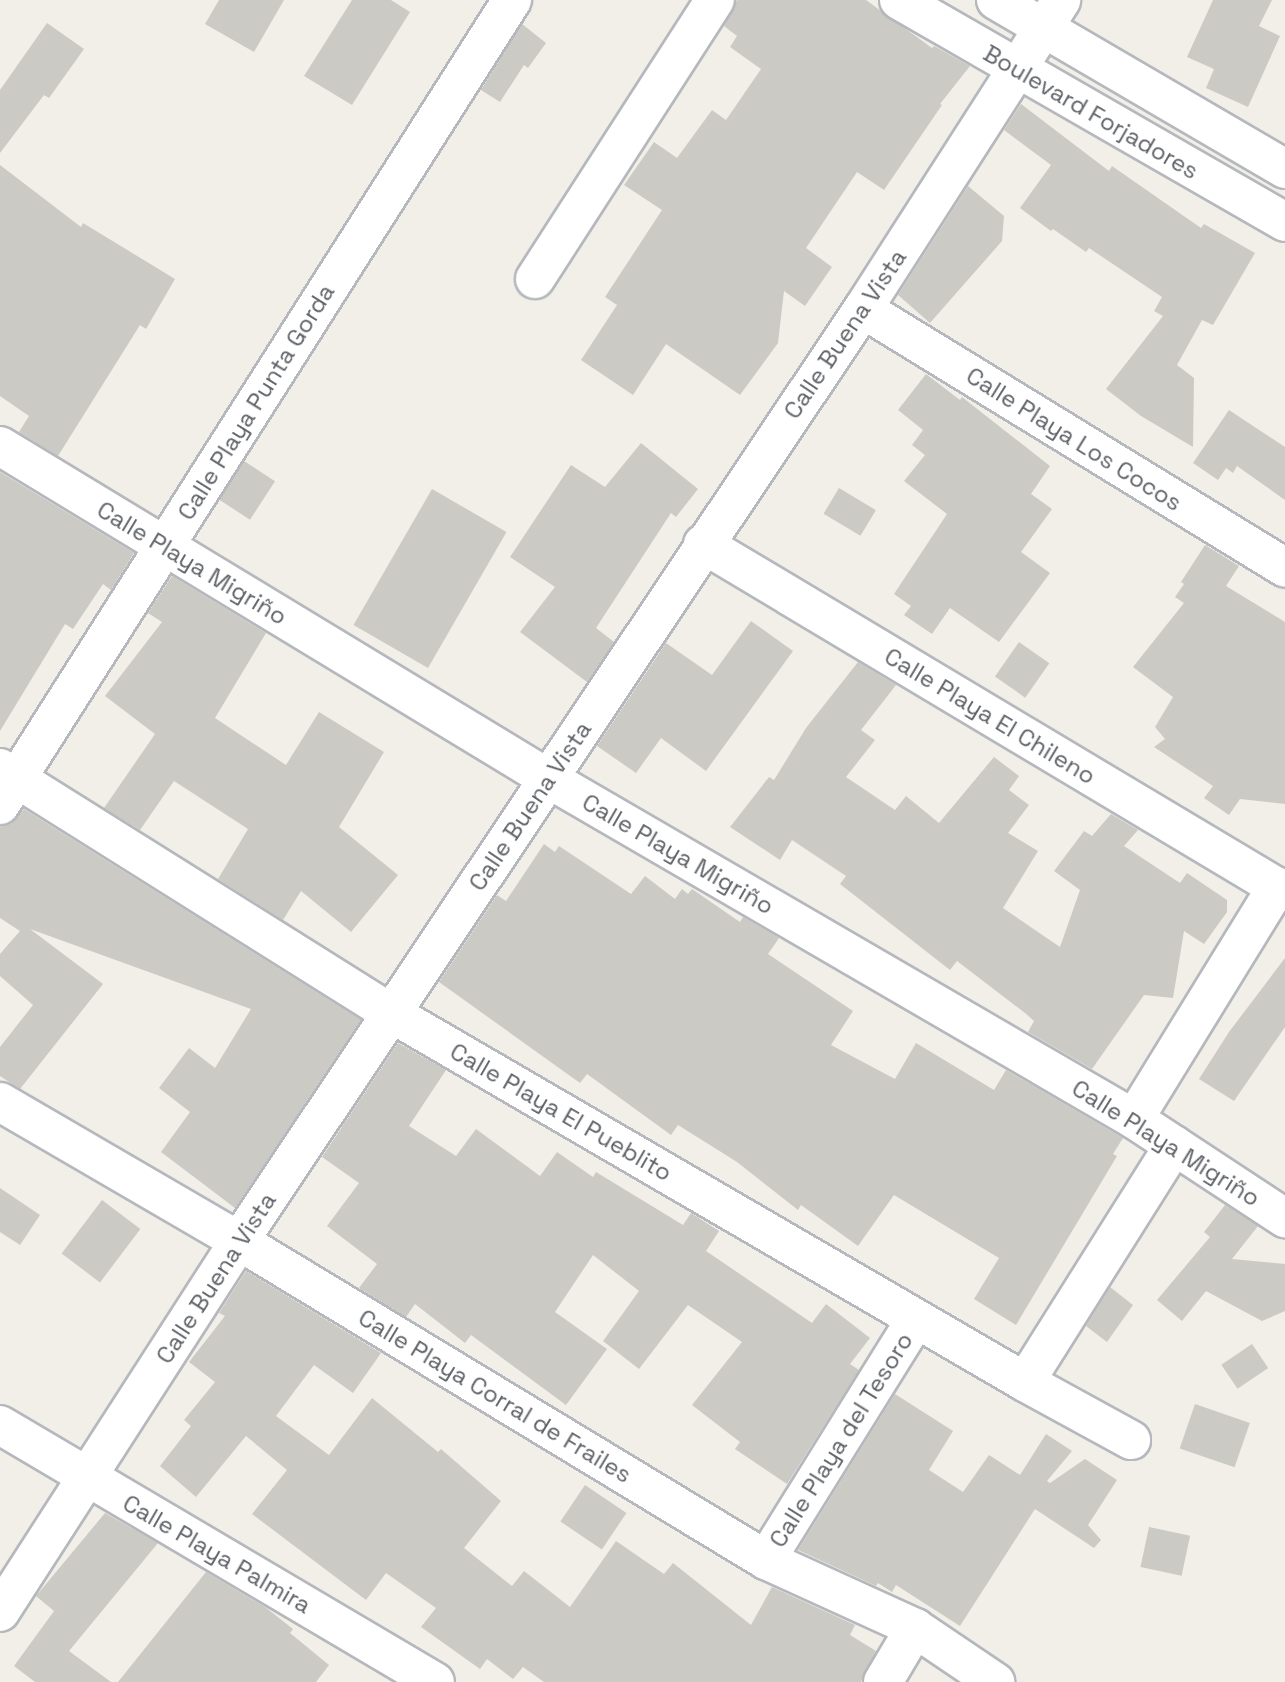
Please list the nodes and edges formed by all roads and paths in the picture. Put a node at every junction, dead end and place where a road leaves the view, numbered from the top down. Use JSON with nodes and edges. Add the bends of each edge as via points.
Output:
{"nodes":[{"id":1,"x":512,"y":0,"type":"edge"},
{"id":2,"x":715,"y":0,"type":"edge"},
{"id":3,"x":899,"y":0,"type":"edge"},
{"id":4,"x":996,"y":0,"type":"edge"},
{"id":5,"x":1051,"y":15,"type":"edge"},
{"id":6,"x":1017,"y":71,"type":"junction"},
{"id":7,"x":1285,"y":169,"type":"edge"},
{"id":8,"x":1285,"y":222,"type":"edge"},
{"id":9,"x":535,"y":279,"type":"dead end"},
{"id":10,"x":863,"y":309,"type":"junction"},
{"id":11,"x":0,"y":446,"type":"edge"},
{"id":12,"x":704,"y":544,"type":"junction"},
{"id":13,"x":164,"y":547,"type":"junction"},
{"id":14,"x":1285,"y":568,"type":"edge"},
{"id":15,"x":549,"y":779,"type":"junction"},
{"id":16,"x":6,"y":784,"type":"edge"},
{"id":17,"x":1281,"y":890,"type":"edge"},
{"id":18,"x":391,"y":1013,"type":"junction"},
{"id":19,"x":0,"y":1102,"type":"edge"},
{"id":20,"x":1134,"y":1119,"type":"junction"},
{"id":21,"x":1174,"y":1145,"type":"junction"},
{"id":22,"x":1285,"y":1218,"type":"edge"},
{"id":23,"x":239,"y":1241,"type":"junction"},
{"id":24,"x":916,"y":1320,"type":"junction"},
{"id":25,"x":1025,"y":1382,"type":"junction"},
{"id":26,"x":0,"y":1425,"type":"edge"},
{"id":27,"x":1131,"y":1440,"type":"dead end"},
{"id":28,"x":88,"y":1478,"type":"junction"},
{"id":29,"x":766,"y":1560,"type":"junction"},
{"id":30,"x":0,"y":1612,"type":"edge"},
{"id":31,"x":915,"y":1628,"type":"junction"},
{"id":32,"x":435,"y":1682,"type":"edge"},
{"id":33,"x":883,"y":1682,"type":"edge"},
{"id":34,"x":995,"y":1682,"type":"edge"}],
"edges":[{"from":1,"to":13,"type":"street","name":"Calle Playa Punta Gorda"},
{"from":2,"to":9,"type":"street"},
{"from":3,"to":6,"type":"street","name":"Boulevard Forjadores"},
{"from":4,"to":5,"type":"street","name":"Boulevard Forjadores"},
{"from":5,"to":6,"type":"street","name":"Calle Buena Vista"},
{"from":5,"to":7,"type":"street","name":"Boulevard Forjadores"},
{"from":6,"to":8,"type":"street","name":"Boulevard Forjadores"},
{"from":6,"to":10,"type":"street","name":"Calle Buena Vista"},
{"from":10,"to":12,"type":"street","name":"Calle Buena Vista"},
{"from":10,"to":14,"type":"street","name":"Calle Playa Los Cocos"},
{"from":11,"to":13,"type":"street","name":"Calle Playa Migriño"},
{"from":12,"to":15,"type":"street","name":"Calle Buena Vista"},
{"from":12,"to":17,"type":"street","name":"Calle Playa El Chileno"},
{"from":13,"to":15,"type":"street","name":"Calle Playa Migriño"},
{"from":13,"to":16,"type":"street","name":"Calle Playa Punta Gorda"},
{"from":15,"to":18,"type":"street","name":"Calle Buena Vista"},
{"from":15,"to":20,"type":"street","name":"Calle Playa Migriño"},
{"from":16,"to":18,"type":"street","name":"Calle Playa El Pueblito"},
{"from":17,"to":20,"type":"street","name":"Calle Playa El Chileno"},
{"from":18,"to":23,"type":"street","name":"Calle Buena Vista"},
{"from":18,"to":24,"type":"street","name":"Calle Playa El Pueblito"},
{"from":19,"to":23,"type":"street","name":"Calle Playa Corral de Frailes"},
{"from":20,"to":21,"type":"street","name":"Calle Playa Migriño"},
{"from":21,"to":22,"type":"street","name":"Calle Playa Migriño"},
{"from":21,"to":25,"type":"street"},
{"from":23,"to":28,"type":"street","name":"Calle Buena Vista"},
{"from":23,"to":29,"type":"street","name":"Calle Playa Corral de Frailes"},
{"from":24,"to":25,"type":"street","name":"Calle Playa El Pueblito"},
{"from":24,"to":29,"type":"street","name":"Calle Playa del Tesoro"},
{"from":25,"to":27,"type":"street","name":"Calle Playa El Pueblito"},
{"from":26,"to":28,"type":"street","name":"Calle Playa Palmira"},
{"from":28,"to":30,"type":"street","name":"Calle Buena Vista"},
{"from":28,"to":32,"type":"street","name":"Calle Playa Palmira"},
{"from":29,"to":31,"type":"street","name":"Calle Playa Corral de Frailes"},
{"from":31,"to":33,"type":"street"},
{"from":31,"to":34,"type":"street","name":"Calle Playa Corral de Frailes"}]}
